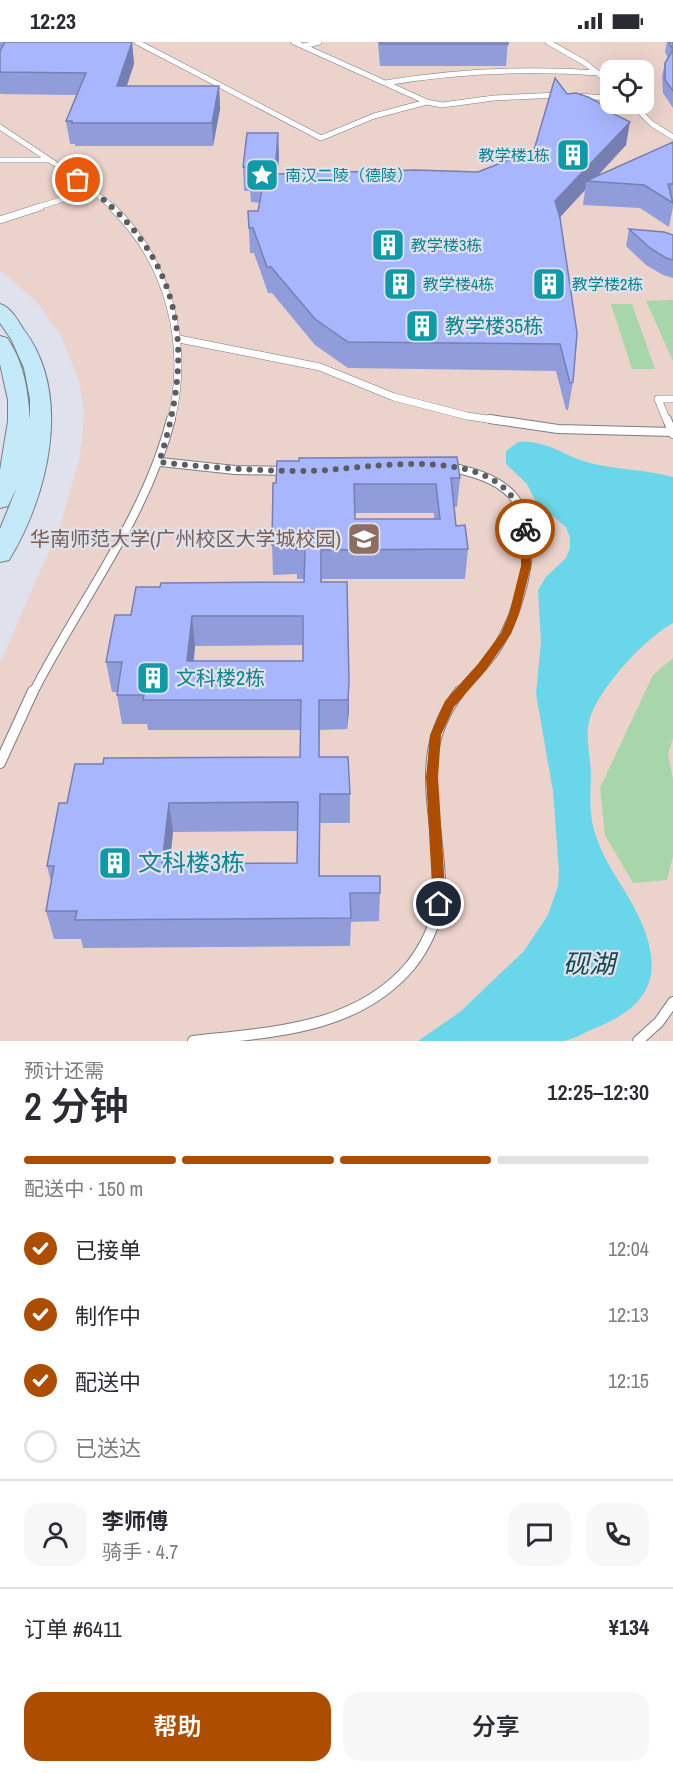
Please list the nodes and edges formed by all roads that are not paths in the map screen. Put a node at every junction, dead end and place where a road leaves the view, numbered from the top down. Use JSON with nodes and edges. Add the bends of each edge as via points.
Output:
{"nodes":[{"id":1,"x":137,"y":42,"type":"edge"},
{"id":2,"x":294,"y":42,"type":"edge"},
{"id":3,"x":319,"y":42,"type":"edge"},
{"id":4,"x":548,"y":42,"type":"edge"},
{"id":5,"x":304,"y":46,"type":"junction"},
{"id":6,"x":599,"y":73,"type":"joint"},
{"id":7,"x":384,"y":83,"type":"junction"},
{"id":8,"x":600,"y":98,"type":"edge"},
{"id":9,"x":427,"y":102,"type":"junction"},
{"id":10,"x":642,"y":114,"type":"edge"},
{"id":11,"x":0,"y":127,"type":"edge"},
{"id":12,"x":673,"y":138,"type":"edge"},
{"id":13,"x":0,"y":160,"type":"edge"},
{"id":14,"x":49,"y":160,"type":"junction"},
{"id":15,"x":92,"y":190,"type":"junction"},
{"id":16,"x":0,"y":220,"type":"edge"},
{"id":17,"x":0,"y":310,"type":"edge"},
{"id":18,"x":179,"y":339,"type":"junction"},
{"id":19,"x":0,"y":342,"type":"edge"},
{"id":20,"x":673,"y":399,"type":"edge"},
{"id":21,"x":672,"y":433,"type":"edge"},
{"id":22,"x":159,"y":462,"type":"junction"},
{"id":23,"x":438,"y":465,"type":"edge"},
{"id":24,"x":299,"y":471,"type":"edge"},
{"id":25,"x":0,"y":501,"type":"edge"},
{"id":26,"x":0,"y":554,"type":"edge"},
{"id":27,"x":0,"y":763,"type":"edge"},
{"id":28,"x":673,"y":1002,"type":"edge"},
{"id":29,"x":193,"y":1041,"type":"edge"},
{"id":30,"x":638,"y":1041,"type":"edge"}],
"edges":[{"from":1,"to":9,"type":"lane","via":[[321,138],[374,116]]},
{"from":2,"to":5,"type":"lane"},
{"from":3,"to":5,"type":"lane"},
{"from":4,"to":6,"type":"lane"},
{"from":5,"to":7,"type":"lane"},
{"from":6,"to":7,"type":"lane","via":[[479,71]]},
{"from":7,"to":9,"type":"lane"},
{"from":8,"to":9,"type":"lane","via":[[537,95],[442,105]]},
{"from":10,"to":12,"type":"lane"},
{"from":11,"to":14,"type":"lane"},
{"from":13,"to":14,"type":"lane"},
{"from":14,"to":15,"type":"lane"},
{"from":15,"to":16,"type":"lane"},
{"from":15,"to":18,"type":"lane","via":[[135,232],[155,262],[166,286]]},
{"from":17,"to":26,"type":"main road","via":[[32,360],[42,422],[28,493]]},
{"from":18,"to":21,"type":"lane","via":[[320,367],[394,397],[467,416],[558,429]]},
{"from":18,"to":22,"type":"lane","via":[[177,394]]},
{"from":19,"to":25,"type":"main road","via":[[14,376],[20,424]]},
{"from":20,"to":21,"type":"lane","via":[[658,399]]},
{"from":22,"to":24,"type":"lane","via":[[235,470]]},
{"from":22,"to":27,"type":"lane","via":[[134,518],[47,664]]},
{"from":23,"to":29,"type":"lane","via":[[485,476],[505,489],[523,515],[527,548],[521,589],[505,634],[449,704],[435,735],[432,777],[439,904],[426,943],[400,980],[384,995],[346,1014],[302,1027]]},
{"from":28,"to":30,"type":"lane"}]}
